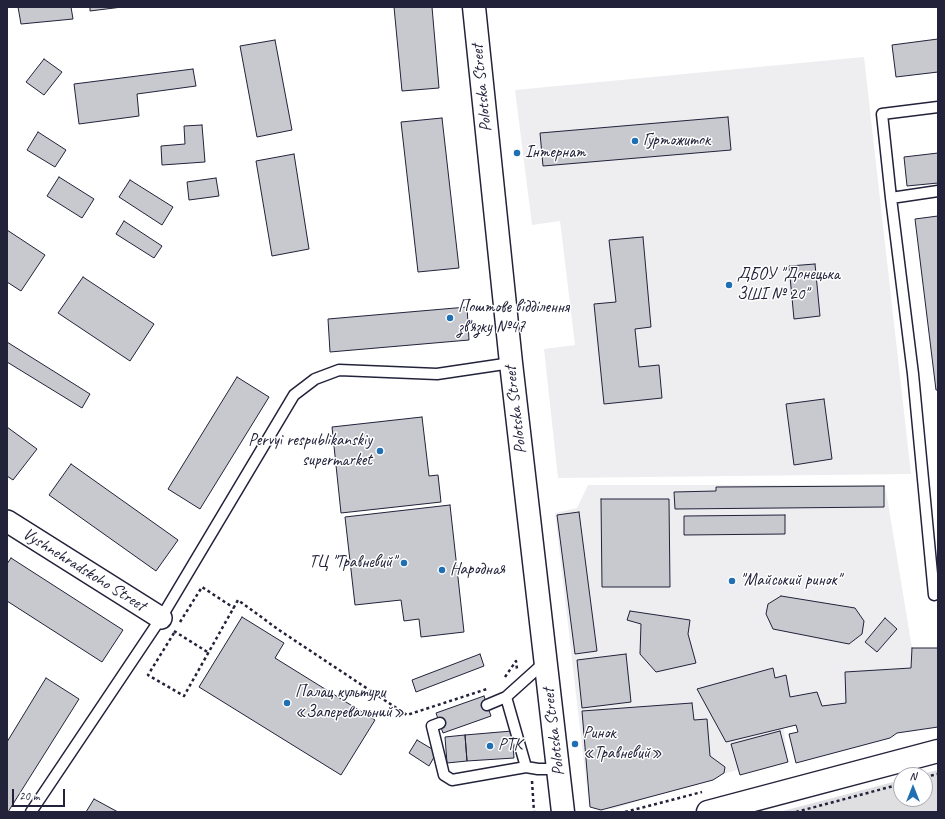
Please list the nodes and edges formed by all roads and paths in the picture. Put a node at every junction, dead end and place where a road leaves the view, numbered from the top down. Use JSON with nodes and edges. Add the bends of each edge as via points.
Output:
{"nodes":[{"id":1,"x":474,"y":7,"type":"edge"},
{"id":2,"x":938,"y":107,"type":"edge"},
{"id":3,"x":938,"y":191,"type":"edge"},
{"id":4,"x":891,"y":198,"type":"junction"},
{"id":5,"x":511,"y":363,"type":"junction"},
{"id":6,"x":7,"y":521,"type":"edge"},
{"id":7,"x":934,"y":595,"type":"dead end"},
{"id":8,"x":234,"y":608,"type":"junction"},
{"id":9,"x":168,"y":625,"type":"junction"},
{"id":10,"x":209,"y":653,"type":"junction"},
{"id":11,"x":546,"y":660,"type":"junction"},
{"id":12,"x":505,"y":678,"type":"dead end"},
{"id":13,"x":520,"y":684,"type":"junction"},
{"id":14,"x":494,"y":686,"type":"dead end"},
{"id":15,"x":506,"y":697,"type":"junction"},
{"id":16,"x":487,"y":705,"type":"dead end"},
{"id":17,"x":440,"y":723,"type":"dead end"},
{"id":18,"x":938,"y":751,"type":"edge"},
{"id":19,"x":529,"y":767,"type":"junction"},
{"id":20,"x":558,"y":769,"type":"junction"},
{"id":21,"x":893,"y":786,"type":"edge"},
{"id":22,"x":741,"y":808,"type":"edge"},
{"id":23,"x":31,"y":812,"type":"edge"},
{"id":24,"x":534,"y":812,"type":"edge"},
{"id":25,"x":563,"y":812,"type":"edge"},
{"id":26,"x":708,"y":812,"type":"edge"},
{"id":27,"x":796,"y":812,"type":"edge"}],
"edges":[{"from":1,"to":5,"type":"main road","name":"Polotska Street"},
{"from":2,"to":4,"type":"lane","via":[[882,114]]},
{"from":3,"to":4,"type":"lane"},
{"from":4,"to":7,"type":"lane","via":[[913,374]]},
{"from":5,"to":9,"type":"lane","via":[[437,374],[339,370],[316,379],[294,395]]},
{"from":5,"to":11,"type":"main road","name":"Polotska Street"},
{"from":6,"to":9,"type":"street","name":"Vyshnehradskoho Street"},
{"from":8,"to":9,"type":"path","via":[[202,587]]},
{"from":8,"to":10,"type":"path"},
{"from":8,"to":14,"type":"path","via":[[238,600],[407,715]]},
{"from":9,"to":10,"type":"path"},
{"from":9,"to":10,"type":"path","via":[[148,675],[184,696]]},
{"from":9,"to":23,"type":"lane"},
{"from":11,"to":13,"type":"lane"},
{"from":11,"to":20,"type":"main road","name":"Polotska Street"},
{"from":12,"to":13,"type":"path","via":[[516,661]]},
{"from":13,"to":15,"type":"lane"},
{"from":15,"to":16,"type":"lane"},
{"from":15,"to":19,"type":"lane"},
{"from":17,"to":19,"type":"lane","via":[[432,726],[444,774],[452,780]]},
{"from":18,"to":22,"type":"main road"},
{"from":19,"to":20,"type":"lane"},
{"from":19,"to":24,"type":"path"},
{"from":20,"to":25,"type":"main road","name":"Polotska Street"},
{"from":21,"to":27,"type":"path"},
{"from":22,"to":26,"type":"main road"}]}
